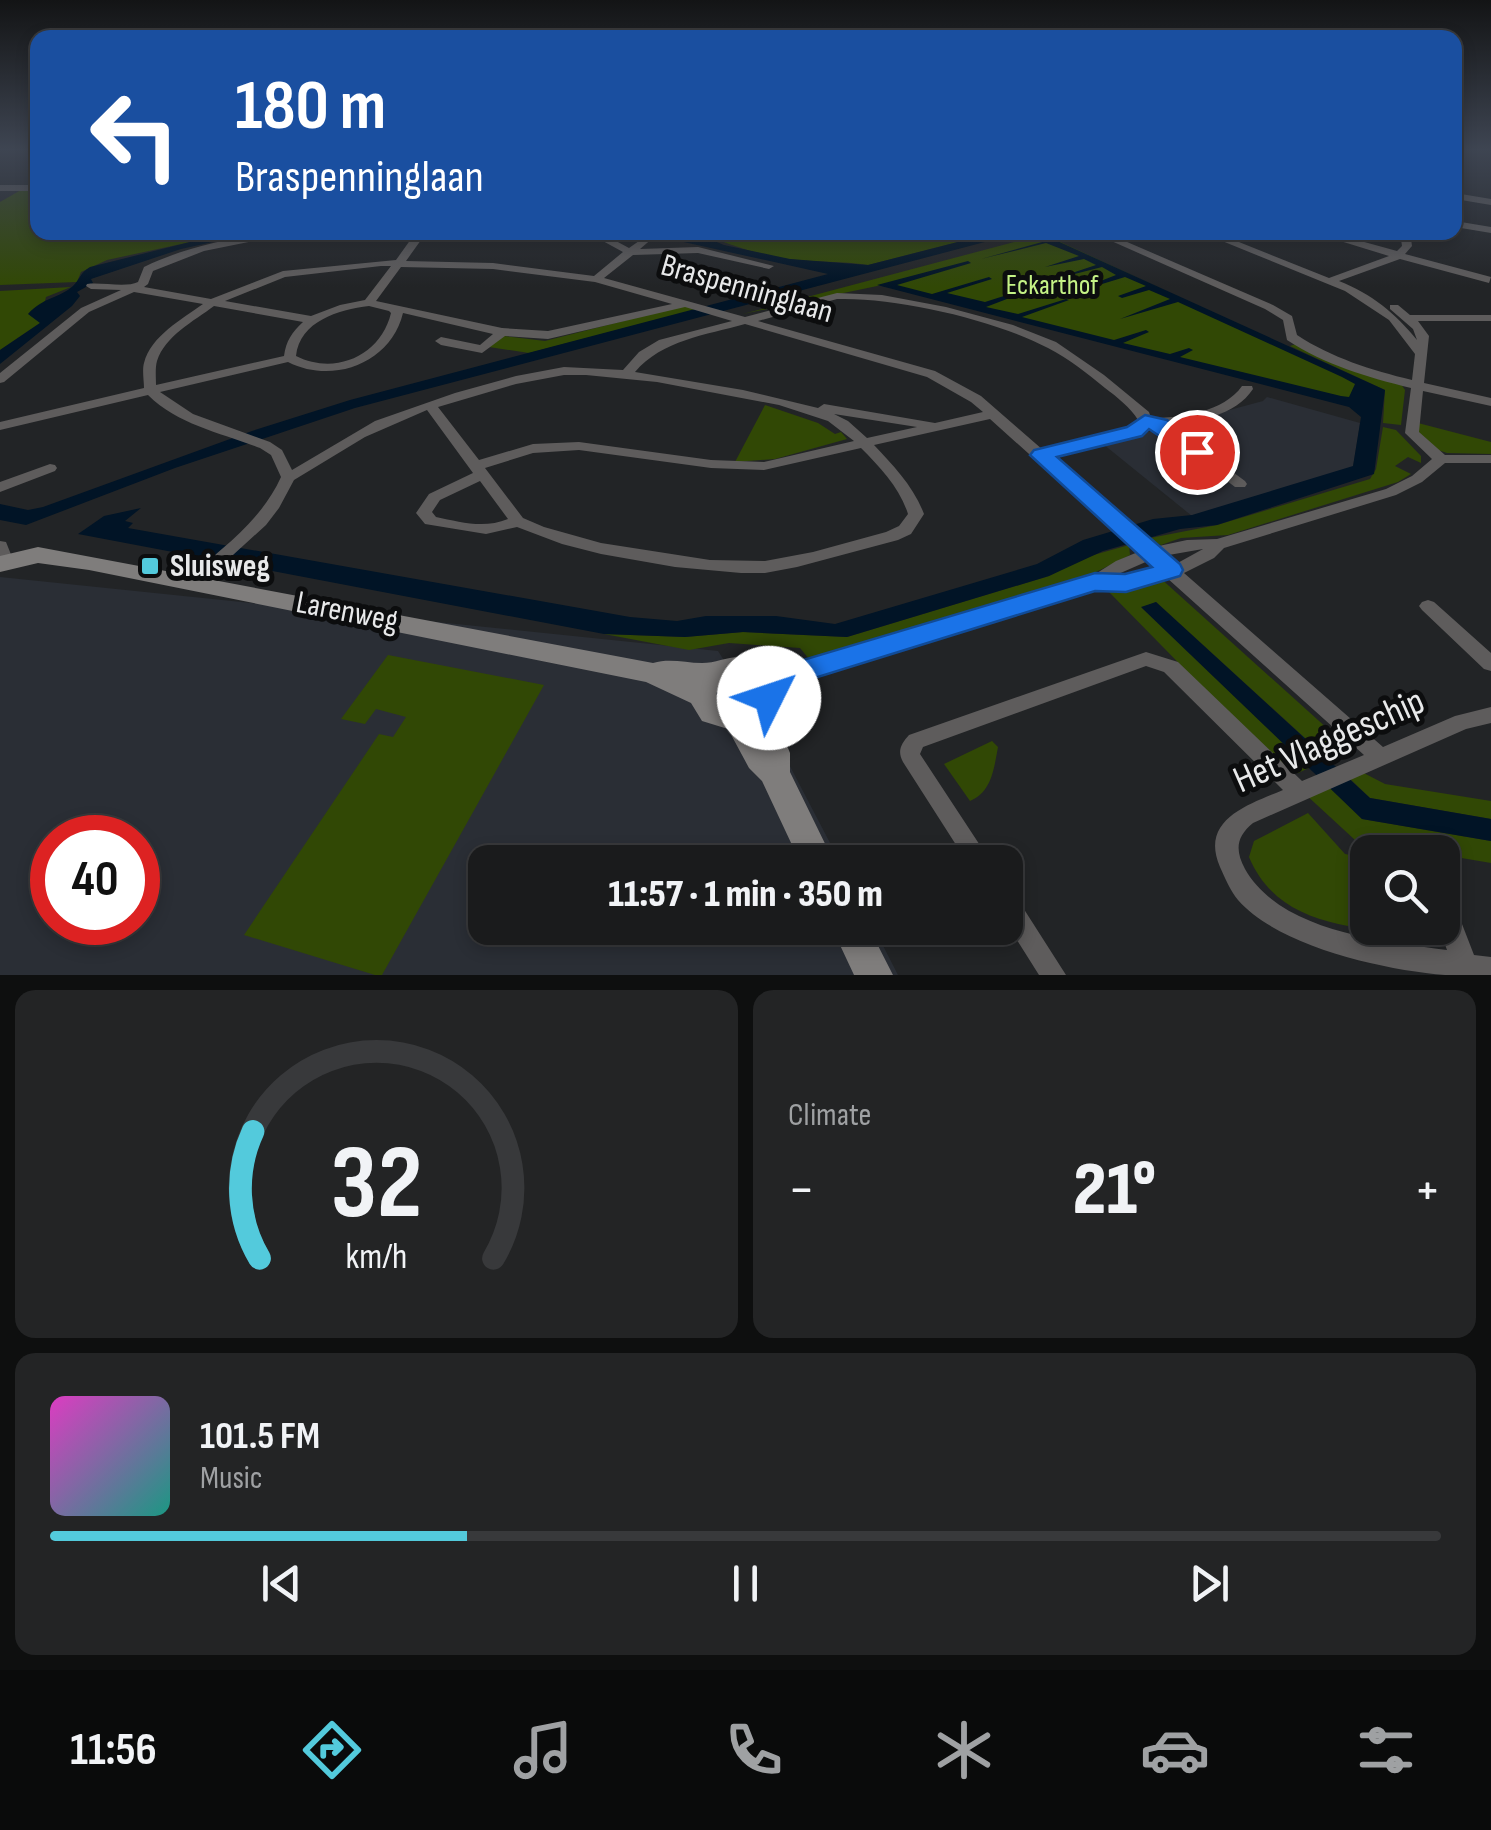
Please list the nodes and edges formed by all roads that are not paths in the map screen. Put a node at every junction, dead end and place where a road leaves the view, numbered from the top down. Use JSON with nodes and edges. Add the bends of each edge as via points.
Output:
{"nodes":[{"id":1,"x":1462,"y":197,"type":"edge"},
{"id":2,"x":1491,"y":202,"type":"edge"},
{"id":3,"x":1462,"y":225,"type":"edge"},
{"id":4,"x":1491,"y":230,"type":"edge"},
{"id":5,"x":242,"y":240,"type":"edge"},
{"id":6,"x":415,"y":240,"type":"edge"},
{"id":7,"x":608,"y":240,"type":"edge"},
{"id":8,"x":646,"y":240,"type":"edge"},
{"id":9,"x":1114,"y":240,"type":"edge"},
{"id":10,"x":1225,"y":240,"type":"edge"},
{"id":11,"x":1343,"y":240,"type":"edge"},
{"id":12,"x":1404,"y":240,"type":"edge"},
{"id":13,"x":630,"y":252,"type":"junction"},
{"id":14,"x":1398,"y":256,"type":"junction"},
{"id":15,"x":398,"y":263,"type":"junction"},
{"id":16,"x":769,"y":266,"type":"dead end"},
{"id":17,"x":596,"y":279,"type":"junction"},
{"id":18,"x":1330,"y":281,"type":"junction"},
{"id":19,"x":1490,"y":284,"type":"edge"},
{"id":20,"x":91,"y":286,"type":"dead end"},
{"id":21,"x":134,"y":289,"type":"junction"},
{"id":22,"x":1349,"y":289,"type":"junction"},
{"id":23,"x":213,"y":302,"type":"junction"},
{"id":24,"x":369,"y":302,"type":"junction"},
{"id":25,"x":693,"y":304,"type":"junction"},
{"id":26,"x":392,"y":308,"type":"junction"},
{"id":27,"x":1393,"y":318,"type":"junction"},
{"id":28,"x":1409,"y":318,"type":"junction"},
{"id":29,"x":1491,"y":318,"type":"edge"},
{"id":30,"x":314,"y":320,"type":"junction"},
{"id":31,"x":748,"y":320,"type":"junction"},
{"id":32,"x":502,"y":332,"type":"junction"},
{"id":33,"x":441,"y":341,"type":"dead end"},
{"id":34,"x":1420,"y":353,"type":"junction"},
{"id":35,"x":290,"y":358,"type":"junction"},
{"id":36,"x":626,"y":375,"type":"junction"},
{"id":37,"x":0,"y":379,"type":"edge"},
{"id":38,"x":1416,"y":385,"type":"junction"},
{"id":39,"x":1246,"y":389,"type":"dead end"},
{"id":40,"x":150,"y":390,"type":"junction"},
{"id":41,"x":1491,"y":402,"type":"edge"},
{"id":42,"x":430,"y":406,"type":"junction"},
{"id":43,"x":812,"y":410,"type":"junction"},
{"id":44,"x":992,"y":414,"type":"junction"},
{"id":45,"x":1152,"y":423,"type":"junction"},
{"id":46,"x":0,"y":426,"type":"edge"},
{"id":47,"x":939,"y":427,"type":"junction"},
{"id":48,"x":864,"y":444,"type":"junction"},
{"id":49,"x":1041,"y":455,"type":"junction"},
{"id":50,"x":1440,"y":460,"type":"junction"},
{"id":51,"x":1491,"y":460,"type":"edge"},
{"id":52,"x":50,"y":468,"type":"dead end"},
{"id":53,"x":480,"y":470,"type":"junction"},
{"id":54,"x":288,"y":477,"type":"junction"},
{"id":55,"x":1240,"y":484,"type":"dead end"},
{"id":56,"x":0,"y":487,"type":"edge"},
{"id":57,"x":517,"y":521,"type":"junction"},
{"id":58,"x":1218,"y":544,"type":"junction"},
{"id":59,"x":1147,"y":550,"type":"junction"},
{"id":60,"x":2,"y":558,"type":"edge"},
{"id":61,"x":1171,"y":570,"type":"junction"},
{"id":62,"x":200,"y":576,"type":"junction"},
{"id":63,"x":1095,"y":582,"type":"junction"},
{"id":64,"x":1428,"y":606,"type":"dead end"},
{"id":65,"x":1491,"y":664,"type":"edge"},
{"id":66,"x":706,"y":684,"type":"junction"},
{"id":67,"x":754,"y":705,"type":"junction"},
{"id":68,"x":1491,"y":715,"type":"edge"},
{"id":69,"x":1372,"y":760,"type":"junction"},
{"id":70,"x":1306,"y":789,"type":"junction"},
{"id":71,"x":809,"y":845,"type":"edge"},
{"id":72,"x":969,"y":845,"type":"edge"},
{"id":73,"x":1023,"y":928,"type":"edge"},
{"id":74,"x":859,"y":945,"type":"edge"},
{"id":75,"x":1457,"y":945,"type":"edge"},
{"id":76,"x":1466,"y":970,"type":"edge"},
{"id":77,"x":1491,"y":970,"type":"edge"},
{"id":78,"x":874,"y":975,"type":"edge"},
{"id":79,"x":1054,"y":975,"type":"edge"}],
"edges":[{"from":1,"to":2,"type":"street"},
{"from":3,"to":4,"type":"street"},
{"from":5,"to":21,"type":"street","via":[[148,269]]},
{"from":6,"to":15,"type":"street"},
{"from":7,"to":13,"type":"street"},
{"from":8,"to":13,"type":"street"},
{"from":9,"to":38,"type":"street","via":[[1269,306],[1288,318],[1296,342],[1375,376]]},
{"from":10,"to":18,"type":"street"},
{"from":11,"to":14,"type":"street"},
{"from":12,"to":14,"type":"street"},
{"from":13,"to":16,"type":"street","via":[[698,250]]},
{"from":13,"to":17,"type":"street"},
{"from":14,"to":18,"type":"street"},
{"from":14,"to":19,"type":"street"},
{"from":15,"to":17,"type":"street","name":"Braspenninglaan"},
{"from":15,"to":23,"type":"street","name":"Braspenninglaan","via":[[284,274]]},
{"from":15,"to":24,"type":"street"},
{"from":17,"to":25,"type":"street","name":"Braspenninglaan"},
{"from":18,"to":22,"type":"street"},
{"from":20,"to":21,"type":"street"},
{"from":21,"to":23,"type":"street"},
{"from":21,"to":37,"type":"street","via":[[85,310]]},
{"from":22,"to":27,"type":"street"},
{"from":22,"to":28,"type":"street"},
{"from":23,"to":30,"type":"street"},
{"from":23,"to":40,"type":"street","name":"Braspenninglaan","via":[[159,347],[150,363]]},
{"from":24,"to":26,"type":"street"},
{"from":24,"to":30,"type":"street"},
{"from":25,"to":31,"type":"street","name":"Braspenninglaan"},
{"from":25,"to":32,"type":"street","via":[[548,336]]},
{"from":26,"to":32,"type":"street"},
{"from":26,"to":35,"type":"street","via":[[392,334],[358,360],[312,368]]},
{"from":27,"to":28,"type":"street"},
{"from":27,"to":34,"type":"street"},
{"from":28,"to":29,"type":"street"},
{"from":28,"to":34,"type":"street","via":[[1424,336]]},
{"from":30,"to":35,"type":"street","via":[[295,338]]},
{"from":31,"to":36,"type":"street","via":[[663,344]]},
{"from":31,"to":44,"type":"street","name":"Braspenninglaan","via":[[931,374]]},
{"from":31,"to":45,"type":"street","via":[[848,294],[888,298],[1050,344]]},
{"from":32,"to":33,"type":"street","via":[[482,348]]},
{"from":34,"to":38,"type":"street"},
{"from":35,"to":40,"type":"street"},
{"from":36,"to":42,"type":"street","via":[[563,371]]},
{"from":36,"to":43,"type":"street"},
{"from":38,"to":41,"type":"street"},
{"from":38,"to":50,"type":"street","via":[[1412,433]]},
{"from":39,"to":45,"type":"street","via":[[1237,403]]},
{"from":40,"to":46,"type":"street"},
{"from":40,"to":54,"type":"street","via":[[164,405],[277,452]]},
{"from":42,"to":53,"type":"street"},
{"from":42,"to":54,"type":"street","via":[[358,435]]},
{"from":43,"to":47,"type":"street"},
{"from":43,"to":48,"type":"street","via":[[844,424]]},
{"from":44,"to":47,"type":"street"},
{"from":44,"to":49,"type":"street","name":"Braspenninglaan"},
{"from":45,"to":49,"type":"street"},
{"from":45,"to":55,"type":"street"},
{"from":47,"to":48,"type":"street"},
{"from":48,"to":53,"type":"street","via":[[727,468],[573,446],[520,451]]},
{"from":48,"to":57,"type":"street","via":[[912,500],[915,519],[892,536],[783,564],[698,564],[568,542]]},
{"from":49,"to":59,"type":"street","name":"Braspenninglaan"},
{"from":50,"to":51,"type":"street"},
{"from":50,"to":58,"type":"street","via":[[1390,492]]},
{"from":52,"to":56,"type":"street"},
{"from":53,"to":57,"type":"street"},
{"from":53,"to":57,"type":"street","via":[[434,496],[424,513],[431,521],[488,531]]},
{"from":54,"to":62,"type":"street","via":[[268,514]]},
{"from":58,"to":59,"type":"street"},
{"from":58,"to":61,"type":"street","via":[[1210,557]]},
{"from":59,"to":61,"type":"street","name":"Braspenninglaan"},
{"from":59,"to":63,"type":"street"},
{"from":60,"to":62,"type":"street","name":"Larenweg","via":[[48,555]]},
{"from":61,"to":63,"type":"street","via":[[1126,583]]},
{"from":61,"to":69,"type":"street","name":"Braspenninglaan"},
{"from":62,"to":66,"type":"street","name":"Larenweg"},
{"from":63,"to":67,"type":"street"},
{"from":64,"to":65,"type":"street"},
{"from":66,"to":67,"type":"street","via":[[712,713]]},
{"from":66,"to":67,"type":"street","via":[[734,667],[747,668]]},
{"from":67,"to":71,"type":"street","via":[[760,759],[774,772]]},
{"from":68,"to":69,"type":"street","name":"Het Vlaggeschip"},
{"from":69,"to":70,"type":"street","name":"Het Vlaggeschip"},
{"from":70,"to":72,"type":"street","via":[[1171,667],[1146,660],[916,741],[910,756]]},
{"from":70,"to":76,"type":"street","name":"Het Vlaggeschip","via":[[1230,828],[1230,867],[1249,896],[1275,920],[1309,936]]},
{"from":73,"to":79,"type":"street"},
{"from":74,"to":78,"type":"street"},
{"from":75,"to":76,"type":"street"},
{"from":76,"to":77,"type":"street","name":"Het Vlaggeschip"}]}
